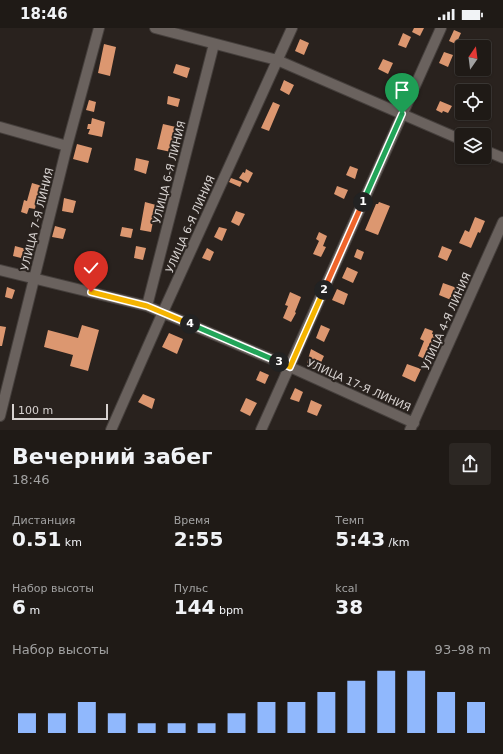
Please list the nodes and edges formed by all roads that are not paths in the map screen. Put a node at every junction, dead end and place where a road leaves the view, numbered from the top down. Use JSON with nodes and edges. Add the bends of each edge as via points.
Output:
{"nodes":[{"id":1,"x":99,"y":28,"type":"edge"},
{"id":2,"x":155,"y":28,"type":"edge"},
{"id":3,"x":292,"y":28,"type":"edge"},
{"id":4,"x":441,"y":28,"type":"edge"},
{"id":5,"x":214,"y":44,"type":"junction"},
{"id":6,"x":277,"y":60,"type":"junction"},
{"id":7,"x":402,"y":114,"type":"junction"},
{"id":8,"x":0,"y":127,"type":"edge"},
{"id":9,"x":455,"y":137,"type":"edge"},
{"id":10,"x":67,"y":146,"type":"junction"},
{"id":11,"x":491,"y":153,"type":"edge"},
{"id":12,"x":503,"y":158,"type":"edge"},
{"id":13,"x":503,"y":222,"type":"edge"},
{"id":14,"x":0,"y":270,"type":"edge"},
{"id":15,"x":35,"y":278,"type":"junction"},
{"id":16,"x":147,"y":306,"type":"junction"},
{"id":17,"x":163,"y":312,"type":"junction"},
{"id":18,"x":290,"y":367,"type":"junction"},
{"id":19,"x":0,"y":416,"type":"edge"},
{"id":20,"x":412,"y":426,"type":"edge"},
{"id":21,"x":111,"y":430,"type":"edge"},
{"id":22,"x":262,"y":430,"type":"edge"}],
"edges":[{"from":1,"to":10,"type":"street","name":"УЛИЦА 7-Я ЛИНИЯ"},
{"from":2,"to":5,"type":"street"},
{"from":3,"to":6,"type":"street","name":"УЛИЦА 6-Я ЛИНИЯ"},
{"from":4,"to":7,"type":"street"},
{"from":5,"to":6,"type":"street"},
{"from":5,"to":16,"type":"street","name":"УЛИЦА 6-Я ЛИНИЯ"},
{"from":6,"to":7,"type":"street"},
{"from":6,"to":17,"type":"street","name":"УЛИЦА 6-Я ЛИНИЯ"},
{"from":7,"to":9,"type":"street"},
{"from":7,"to":18,"type":"street"},
{"from":8,"to":10,"type":"street"},
{"from":10,"to":15,"type":"street","name":"УЛИЦА 7-Я ЛИНИЯ"},
{"from":11,"to":12,"type":"street"},
{"from":13,"to":20,"type":"street","name":"УЛИЦА 4-Я ЛИНИЯ"},
{"from":14,"to":15,"type":"street","name":"УЛИЦА 17-Я ЛИНИЯ"},
{"from":15,"to":16,"type":"street","name":"УЛИЦА 17-Я ЛИНИЯ"},
{"from":15,"to":19,"type":"street","name":"УЛИЦА 7-Я ЛИНИЯ"},
{"from":16,"to":17,"type":"street","name":"УЛИЦА 17-Я ЛИНИЯ"},
{"from":17,"to":18,"type":"street","name":"УЛИЦА 17-Я ЛИНИЯ"},
{"from":17,"to":21,"type":"street","name":"УЛИЦА 6-Я ЛИНИЯ"},
{"from":18,"to":20,"type":"street","name":"УЛИЦА 17-Я ЛИНИЯ"},
{"from":18,"to":22,"type":"street"}]}
